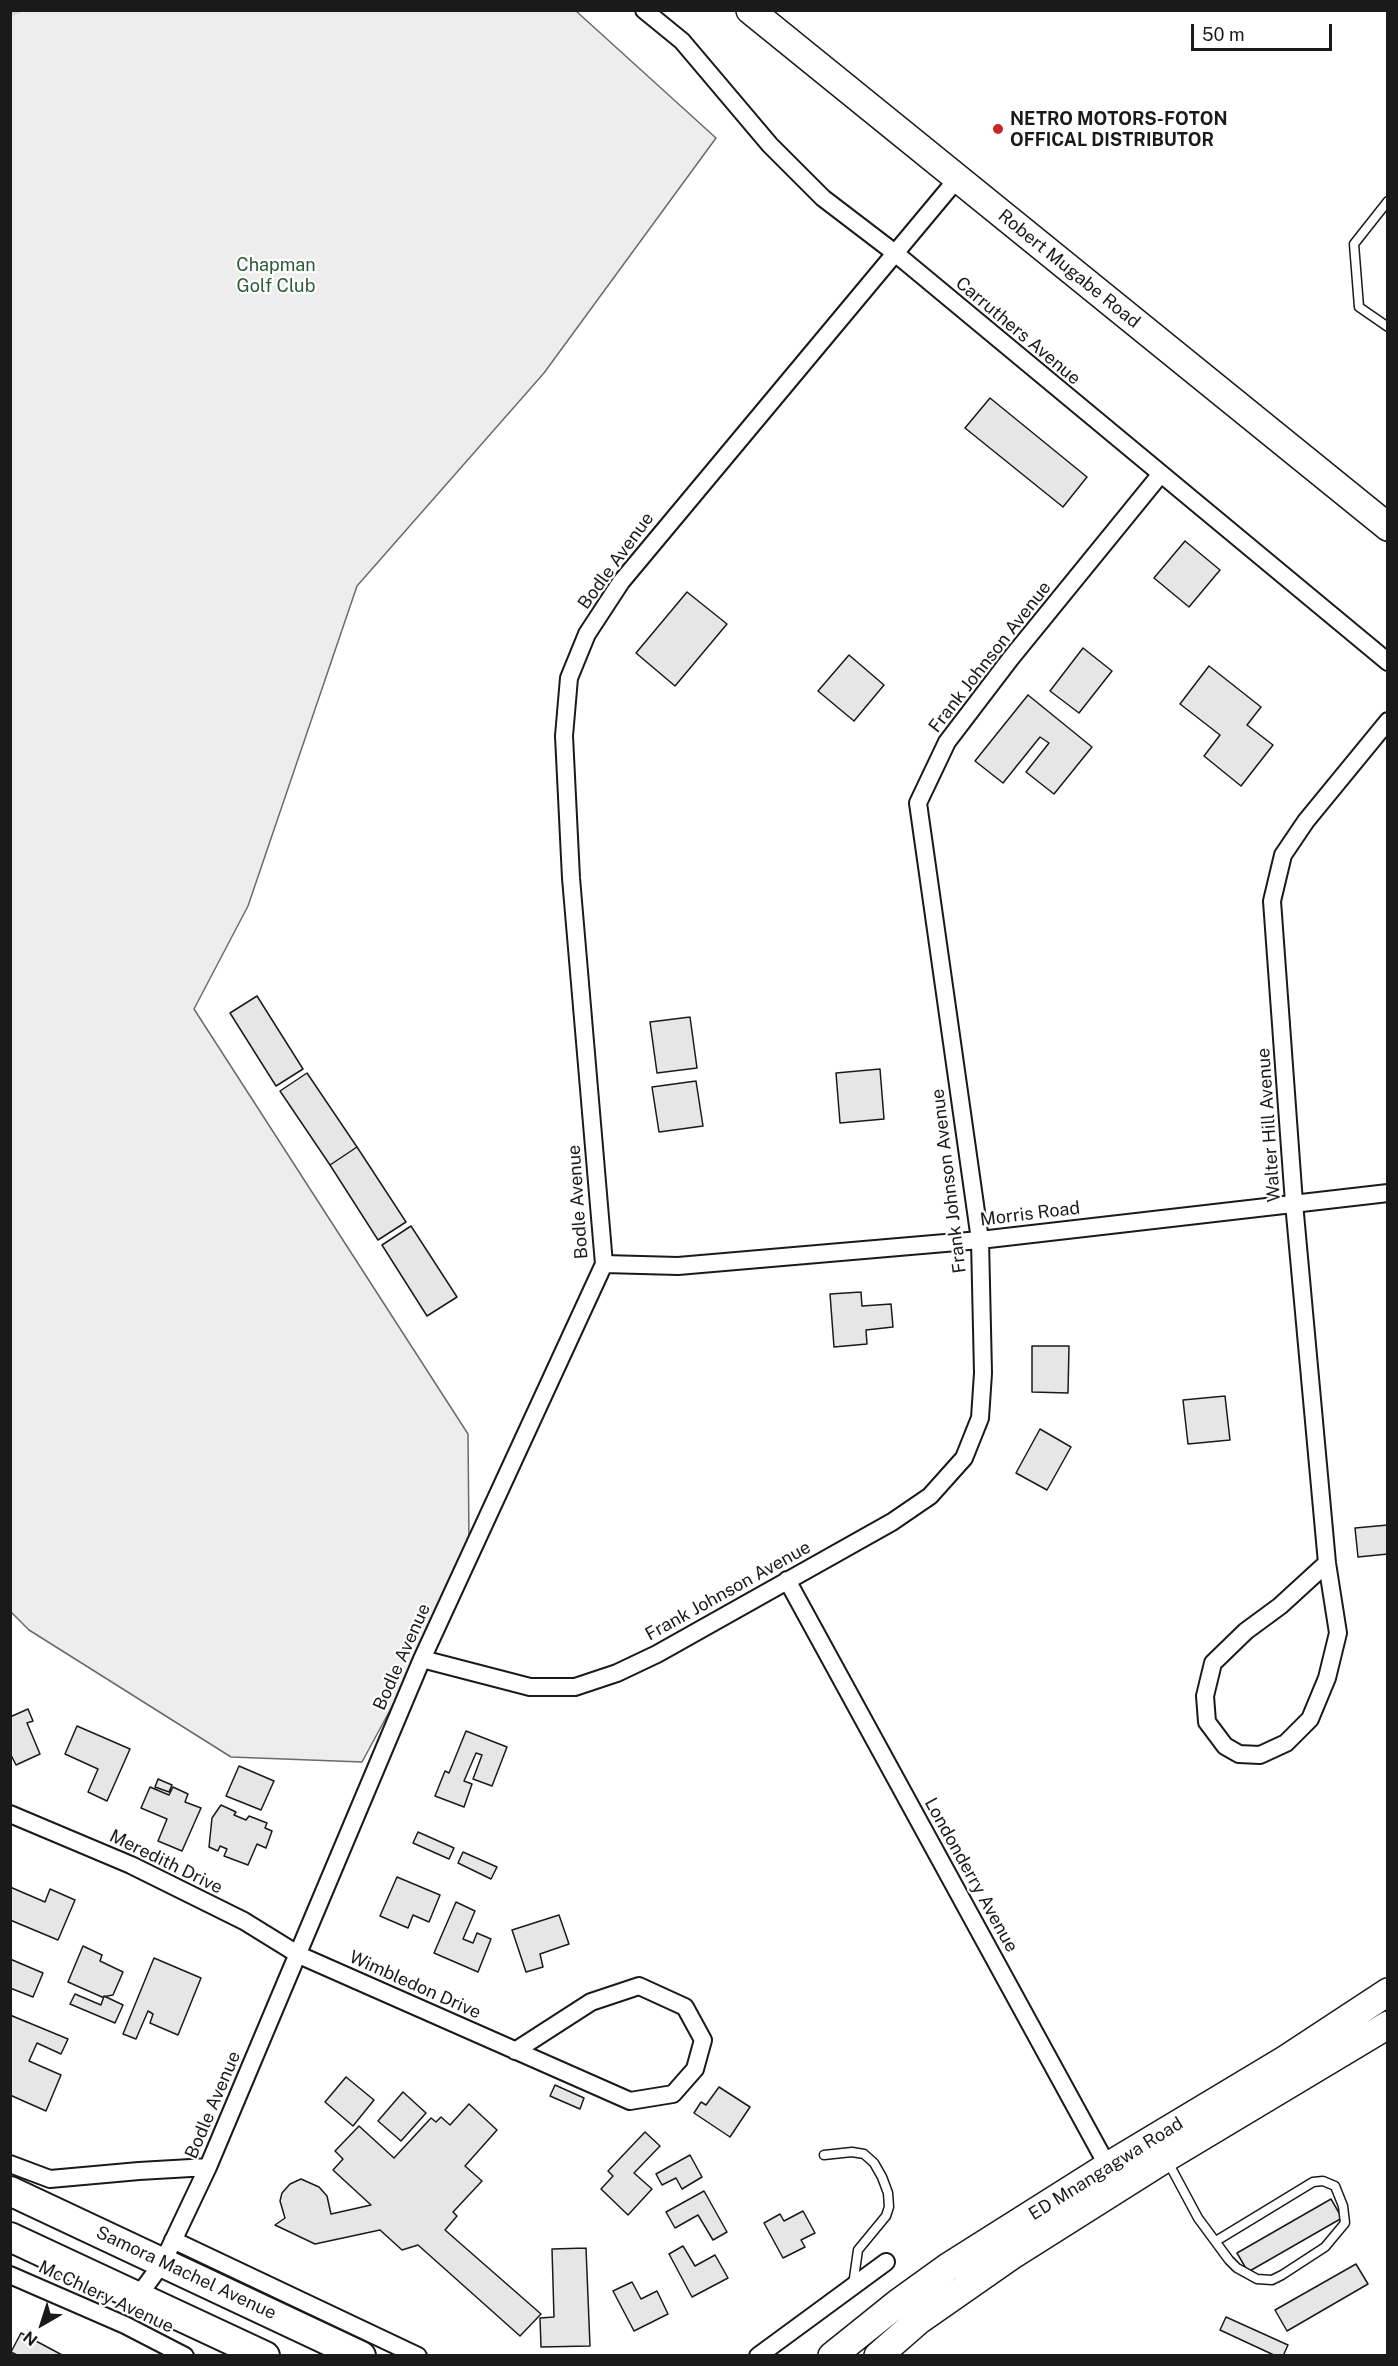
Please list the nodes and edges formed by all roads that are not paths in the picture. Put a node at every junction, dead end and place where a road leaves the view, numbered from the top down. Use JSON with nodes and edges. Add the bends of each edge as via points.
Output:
{"nodes":[{"id":1,"x":644,"y":10,"type":"edge"},
{"id":2,"x":750,"y":10,"type":"edge"},
{"id":3,"x":957,"y":179,"type":"junction"},
{"id":4,"x":1388,"y":201,"type":"edge"},
{"id":5,"x":895,"y":253,"type":"junction"},
{"id":6,"x":1388,"y":327,"type":"edge"},
{"id":7,"x":1160,"y":475,"type":"junction"},
{"id":8,"x":1388,"y":527,"type":"edge"},
{"id":9,"x":1388,"y":662,"type":"edge"},
{"id":10,"x":1388,"y":721,"type":"edge"},
{"id":11,"x":1388,"y":1193,"type":"edge"},
{"id":12,"x":1294,"y":1203,"type":"junction"},
{"id":13,"x":980,"y":1240,"type":"junction"},
{"id":14,"x":604,"y":1264,"type":"junction"},
{"id":15,"x":1327,"y":1563,"type":"junction"},
{"id":16,"x":787,"y":1580,"type":"junction"},
{"id":17,"x":422,"y":1659,"type":"junction"},
{"id":18,"x":10,"y":1814,"type":"edge"},
{"id":19,"x":299,"y":1955,"type":"junction"},
{"id":20,"x":1388,"y":1992,"type":"edge"},
{"id":21,"x":1388,"y":2025,"type":"edge"},
{"id":22,"x":1388,"y":2040,"type":"edge"},
{"id":23,"x":1361,"y":2041,"type":"junction"},
{"id":24,"x":515,"y":2050,"type":"junction"},
{"id":25,"x":824,"y":2155,"type":"dead end"},
{"id":26,"x":1166,"y":2158,"type":"junction"},
{"id":27,"x":10,"y":2164,"type":"edge"},
{"id":28,"x":208,"y":2168,"type":"junction"},
{"id":29,"x":1114,"y":2177,"type":"junction"},
{"id":30,"x":10,"y":2191,"type":"edge"},
{"id":31,"x":10,"y":2237,"type":"edge"},
{"id":32,"x":1216,"y":2241,"type":"junction"},
{"id":33,"x":169,"y":2251,"type":"junction"},
{"id":34,"x":886,"y":2262,"type":"dead end"},
{"id":35,"x":10,"y":2275,"type":"edge"},
{"id":36,"x":853,"y":2286,"type":"junction"},
{"id":37,"x":139,"y":2295,"type":"junction"},
{"id":38,"x":185,"y":2355,"type":"edge"},
{"id":39,"x":265,"y":2355,"type":"edge"},
{"id":40,"x":361,"y":2355,"type":"edge"},
{"id":41,"x":418,"y":2355,"type":"edge"},
{"id":42,"x":758,"y":2355,"type":"edge"},
{"id":43,"x":832,"y":2355,"type":"edge"},
{"id":44,"x":878,"y":2355,"type":"edge"}],
"edges":[{"from":1,"to":5,"type":"street","name":"Carruthers Avenue","via":[[682,42],[770,146],[823,198]]},
{"from":2,"to":3,"type":"main road","name":"Robert Mugabe Road"},
{"from":3,"to":5,"type":"street","name":"Bodle Avenue"},
{"from":3,"to":8,"type":"main road","name":"Robert Mugabe Road"},
{"from":4,"to":6,"type":"lane","via":[[1354,244],[1359,307]]},
{"from":5,"to":7,"type":"street","name":"Carruthers Avenue"},
{"from":5,"to":14,"type":"street","name":"Bodle Avenue","via":[[621,582],[588,634],[569,678],[564,736],[571,878]]},
{"from":7,"to":9,"type":"street","name":"Carruthers Avenue"},
{"from":7,"to":13,"type":"street","name":"Frank Johnson Avenue","via":[[947,742],[918,803]]},
{"from":10,"to":12,"type":"street","name":"Walter Hill Avenue","via":[[1306,820],[1283,855],[1272,901]]},
{"from":11,"to":12,"type":"street","name":"Morris Road"},
{"from":12,"to":13,"type":"street","name":"Morris Road"},
{"from":12,"to":15,"type":"street","name":"Walter Hill Avenue"},
{"from":13,"to":14,"type":"street","name":"Morris Road","via":[[678,1266]]},
{"from":13,"to":16,"type":"street","name":"Frank Johnson Avenue","via":[[980,1418],[964,1458],[930,1496]]},
{"from":14,"to":17,"type":"street","name":"Bodle Avenue"},
{"from":15,"to":15,"type":"street","name":"Walter Hill Avenue","via":[[1338,1633],[1327,1678],[1310,1719],[1286,1743],[1260,1755],[1239,1754],[1225,1746],[1208,1722],[1205,1696],[1213,1663]]},
{"from":16,"to":17,"type":"street","name":"Frank Johnson Avenue","via":[[657,1654],[574,1687],[530,1687]]},
{"from":16,"to":29,"type":"street","name":"Londonderry Avenue"},
{"from":17,"to":19,"type":"street","name":"Bodle Avenue"},
{"from":18,"to":19,"type":"street","name":"Meredith Drive","via":[[131,1865],[244,1921]]},
{"from":19,"to":24,"type":"street","name":"Wimbledon Drive"},
{"from":19,"to":28,"type":"street","name":"Bodle Avenue"},
{"from":20,"to":29,"type":"main road","name":"ED Mnangagwa Road"},
{"from":21,"to":23,"type":"main road","name":"ED Mnangagwa Road"},
{"from":22,"to":23,"type":"main road"},
{"from":23,"to":26,"type":"main road","name":"ED Mnangagwa Road"},
{"from":24,"to":24,"type":"street","name":"Wimbledon Drive","via":[[591,2002],[639,1986],[685,2007],[702,2040],[695,2069],[673,2094],[630,2101]]},
{"from":25,"to":36,"type":"lane","via":[[864,2154],[878,2170],[888,2193],[886,2216],[858,2250]]},
{"from":26,"to":29,"type":"main road","name":"ED Mnangagwa Road"},
{"from":26,"to":32,"type":"lane","via":[[1198,2218]]},
{"from":27,"to":28,"type":"street","via":[[50,2179]]},
{"from":28,"to":33,"type":"street","name":"Bodle Avenue"},
{"from":29,"to":43,"type":"main road","name":"ED Mnangagwa Road","via":[[948,2267]]},
{"from":29,"to":44,"type":"main road","name":"ED Mnangagwa Road","via":[[918,2321]]},
{"from":30,"to":33,"type":"highway","name":"Samora Machel Avenue"},
{"from":31,"to":37,"type":"highway"},
{"from":32,"to":32,"type":"lane","via":[[1313,2182],[1335,2186],[1343,2206],[1345,2223],[1325,2247],[1272,2280],[1257,2279],[1237,2268]]},
{"from":33,"to":37,"type":"street","name":"Bodle Avenue"},
{"from":33,"to":40,"type":"highway","name":"Samora Machel Avenue"},
{"from":33,"to":41,"type":"street"},
{"from":34,"to":36,"type":"street"},
{"from":35,"to":38,"type":"street","name":"McChlery Avenue"},
{"from":36,"to":42,"type":"street"},
{"from":37,"to":39,"type":"highway"}]}
